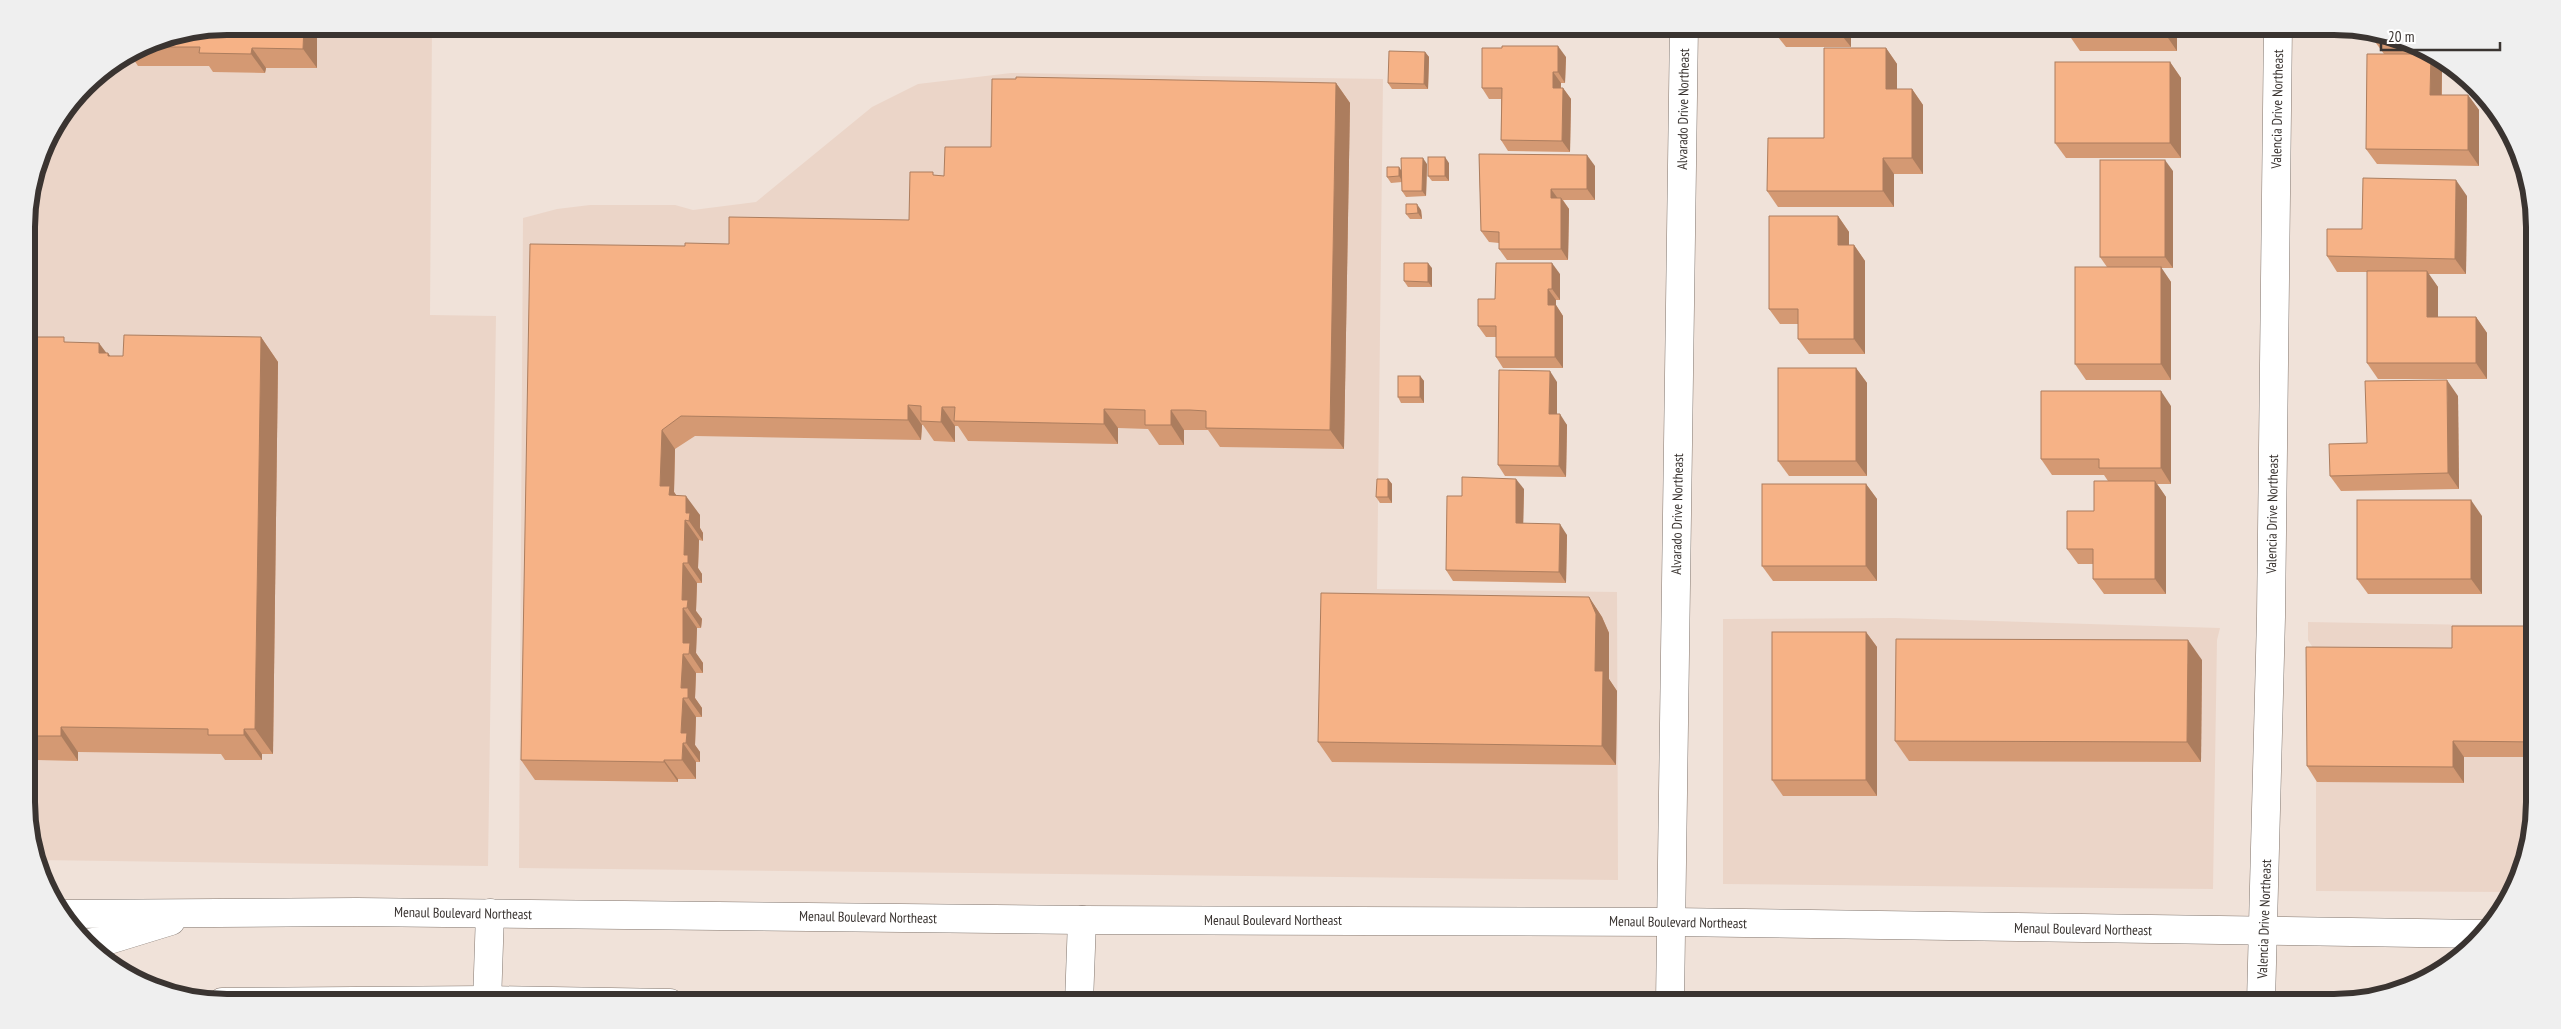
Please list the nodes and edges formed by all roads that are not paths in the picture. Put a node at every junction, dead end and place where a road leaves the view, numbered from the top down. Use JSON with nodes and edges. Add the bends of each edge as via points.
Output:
{"nodes":[{"id":1,"x":1684,"y":35,"type":"edge"},
{"id":2,"x":2278,"y":35,"type":"edge"},
{"id":3,"x":201,"y":912,"type":"junction"},
{"id":4,"x":490,"y":913,"type":"junction"},
{"id":5,"x":71,"y":914,"type":"edge"},
{"id":6,"x":1082,"y":920,"type":"junction"},
{"id":7,"x":1672,"y":922,"type":"junction"},
{"id":8,"x":2265,"y":933,"type":"junction"},
{"id":9,"x":2474,"y":934,"type":"edge"},
{"id":10,"x":95,"y":942,"type":"edge"},
{"id":11,"x":486,"y":994,"type":"edge"},
{"id":12,"x":1080,"y":994,"type":"edge"},
{"id":13,"x":1670,"y":994,"type":"edge"},
{"id":14,"x":2261,"y":994,"type":"edge"}],
"edges":[{"from":1,"to":7,"type":"main road","name":"Alvarado Drive Northeast"},
{"from":2,"to":8,"type":"main road","name":"Valencia Drive Northeast"},
{"from":3,"to":4,"type":"main road","name":"Menaul Boulevard Northeast"},
{"from":3,"to":5,"type":"main road","name":"Menaul Boulevard Northeast"},
{"from":3,"to":10,"type":"main road"},
{"from":4,"to":6,"type":"main road","name":"Menaul Boulevard Northeast"},
{"from":4,"to":11,"type":"main road"},
{"from":6,"to":7,"type":"main road","name":"Menaul Boulevard Northeast"},
{"from":6,"to":12,"type":"main road"},
{"from":7,"to":8,"type":"main road","name":"Menaul Boulevard Northeast"},
{"from":7,"to":13,"type":"main road","name":"Alvarado Drive Northeast"},
{"from":8,"to":9,"type":"main road","name":"Menaul Boulevard Northeast"},
{"from":8,"to":14,"type":"main road","name":"Valencia Drive Northeast"}]}
